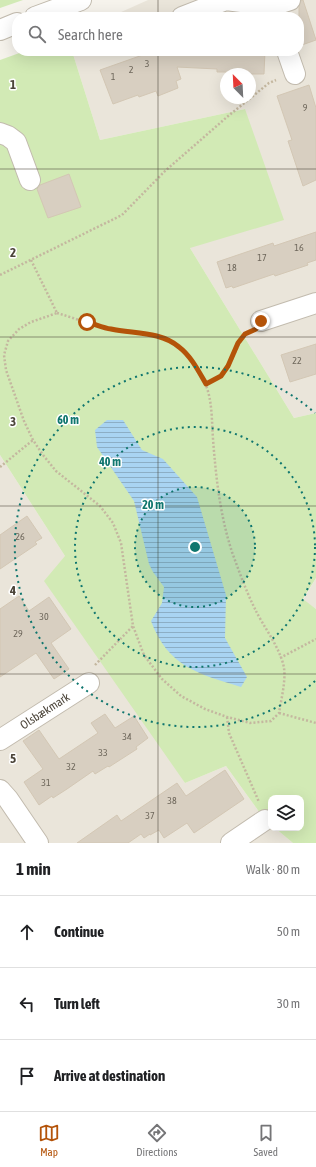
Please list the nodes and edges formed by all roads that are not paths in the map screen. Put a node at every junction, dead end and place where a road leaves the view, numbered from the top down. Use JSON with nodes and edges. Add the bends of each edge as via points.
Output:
{"nodes":[{"id":1,"x":82,"y":0,"type":"edge"},
{"id":2,"x":280,"y":8,"type":"edge"},
{"id":3,"x":49,"y":12,"type":"edge"},
{"id":4,"x":195,"y":12,"type":"edge"},
{"id":5,"x":12,"y":25,"type":"edge"},
{"id":6,"x":0,"y":30,"type":"edge"},
{"id":7,"x":289,"y":56,"type":"edge"},
{"id":8,"x":295,"y":74,"type":"road end"},
{"id":9,"x":0,"y":133,"type":"edge"},
{"id":10,"x":30,"y":180,"type":"dead end"},
{"id":11,"x":316,"y":303,"type":"edge"},
{"id":12,"x":261,"y":321,"type":"road end"},
{"id":13,"x":89,"y":682,"type":"road end"},
{"id":14,"x":0,"y":740,"type":"edge"},
{"id":15,"x":0,"y":790,"type":"edge"},
{"id":16,"x":266,"y":820,"type":"road end"},
{"id":17,"x":38,"y":843,"type":"edge"},
{"id":18,"x":231,"y":843,"type":"edge"}],
"edges":[{"from":1,"to":3,"type":"street"},
{"from":2,"to":4,"type":"street","via":[[226,0]]},
{"from":5,"to":6,"type":"street"},
{"from":7,"to":8,"type":"street"},
{"from":9,"to":10,"type":"street","via":[[16,142]]},
{"from":11,"to":12,"type":"street"},
{"from":13,"to":14,"type":"street","name":"Olsbækmark"},
{"from":15,"to":17,"type":"street"},
{"from":16,"to":18,"type":"street"}]}
